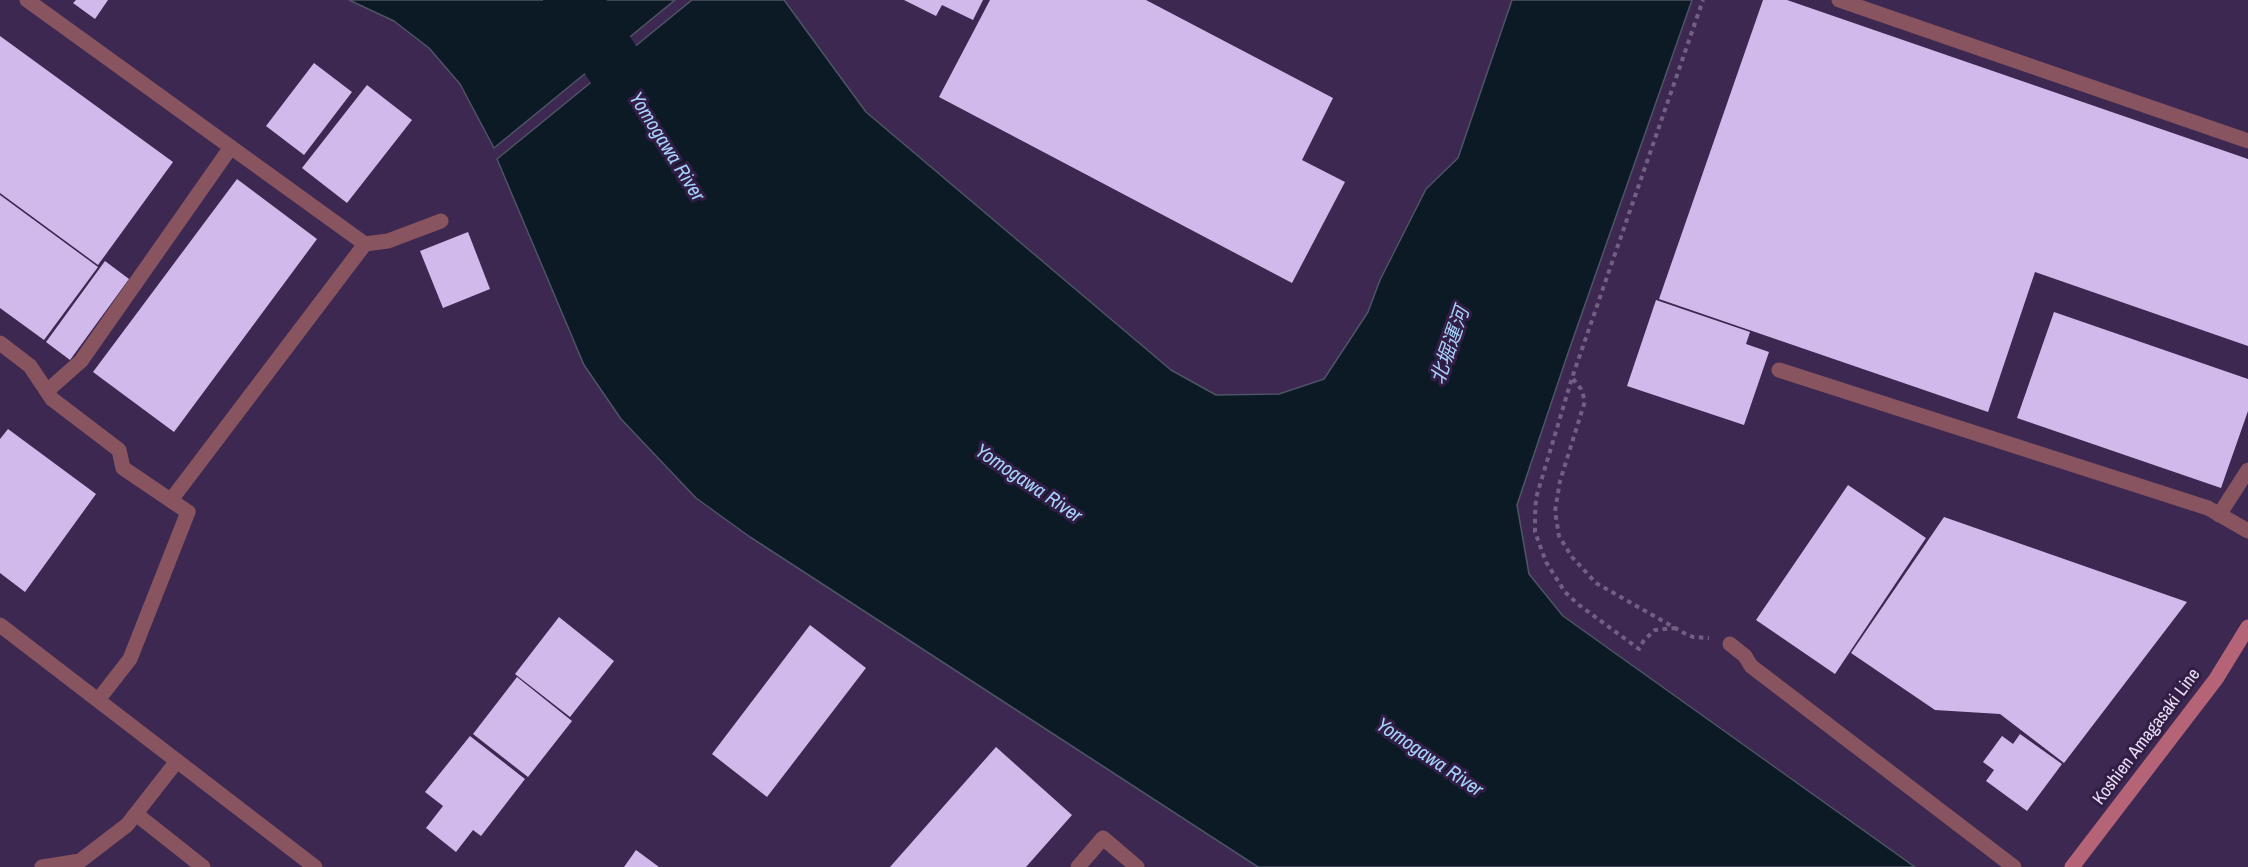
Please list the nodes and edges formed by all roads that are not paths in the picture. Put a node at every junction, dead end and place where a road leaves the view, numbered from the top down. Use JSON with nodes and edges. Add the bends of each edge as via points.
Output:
{"nodes":[{"id":1,"x":27,"y":0,"type":"edge"},
{"id":2,"x":1839,"y":0,"type":"edge"},
{"id":3,"x":2248,"y":141,"type":"edge"},
{"id":4,"x":231,"y":147,"type":"junction"},
{"id":5,"x":441,"y":221,"type":"dead end"},
{"id":6,"x":365,"y":244,"type":"junction"},
{"id":7,"x":0,"y":343,"type":"edge"},
{"id":8,"x":1779,"y":370,"type":"dead end"},
{"id":9,"x":47,"y":391,"type":"junction"},
{"id":10,"x":2248,"y":470,"type":"edge"},
{"id":11,"x":171,"y":500,"type":"junction"},
{"id":12,"x":2219,"y":514,"type":"junction"},
{"id":13,"x":2248,"y":531,"type":"edge"},
{"id":14,"x":0,"y":625,"type":"edge"},
{"id":15,"x":2248,"y":627,"type":"edge"},
{"id":16,"x":1730,"y":644,"type":"road end"},
{"id":17,"x":98,"y":700,"type":"junction"},
{"id":18,"x":177,"y":761,"type":"junction"},
{"id":19,"x":136,"y":814,"type":"junction"},
{"id":20,"x":42,"y":867,"type":"edge"},
{"id":21,"x":203,"y":867,"type":"edge"},
{"id":22,"x":315,"y":867,"type":"edge"},
{"id":23,"x":1078,"y":867,"type":"edge"},
{"id":24,"x":1137,"y":867,"type":"edge"},
{"id":25,"x":2014,"y":867,"type":"edge"},
{"id":26,"x":2072,"y":867,"type":"edge"}],
"edges":[{"from":1,"to":4,"type":"street"},
{"from":2,"to":3,"type":"street"},
{"from":4,"to":6,"type":"street"},
{"from":4,"to":9,"type":"street","via":[[81,361]]},
{"from":5,"to":6,"type":"street","via":[[388,241]]},
{"from":6,"to":11,"type":"street"},
{"from":7,"to":9,"type":"street","via":[[30,366]]},
{"from":8,"to":12,"type":"street"},
{"from":9,"to":11,"type":"street","via":[[52,399],[119,450],[123,468]]},
{"from":10,"to":12,"type":"street"},
{"from":11,"to":17,"type":"street","via":[[188,512],[129,659]]},
{"from":12,"to":13,"type":"street"},
{"from":14,"to":17,"type":"street"},
{"from":15,"to":26,"type":"main road","name":"Koshien Amagasaki Line","via":[[2216,679]]},
{"from":16,"to":25,"type":"street","via":[[1751,666]]},
{"from":17,"to":18,"type":"street"},
{"from":18,"to":19,"type":"street"},
{"from":18,"to":22,"type":"street"},
{"from":19,"to":20,"type":"street","via":[[80,861]]},
{"from":19,"to":21,"type":"street"},
{"from":23,"to":24,"type":"street","via":[[1103,838]]}]}
